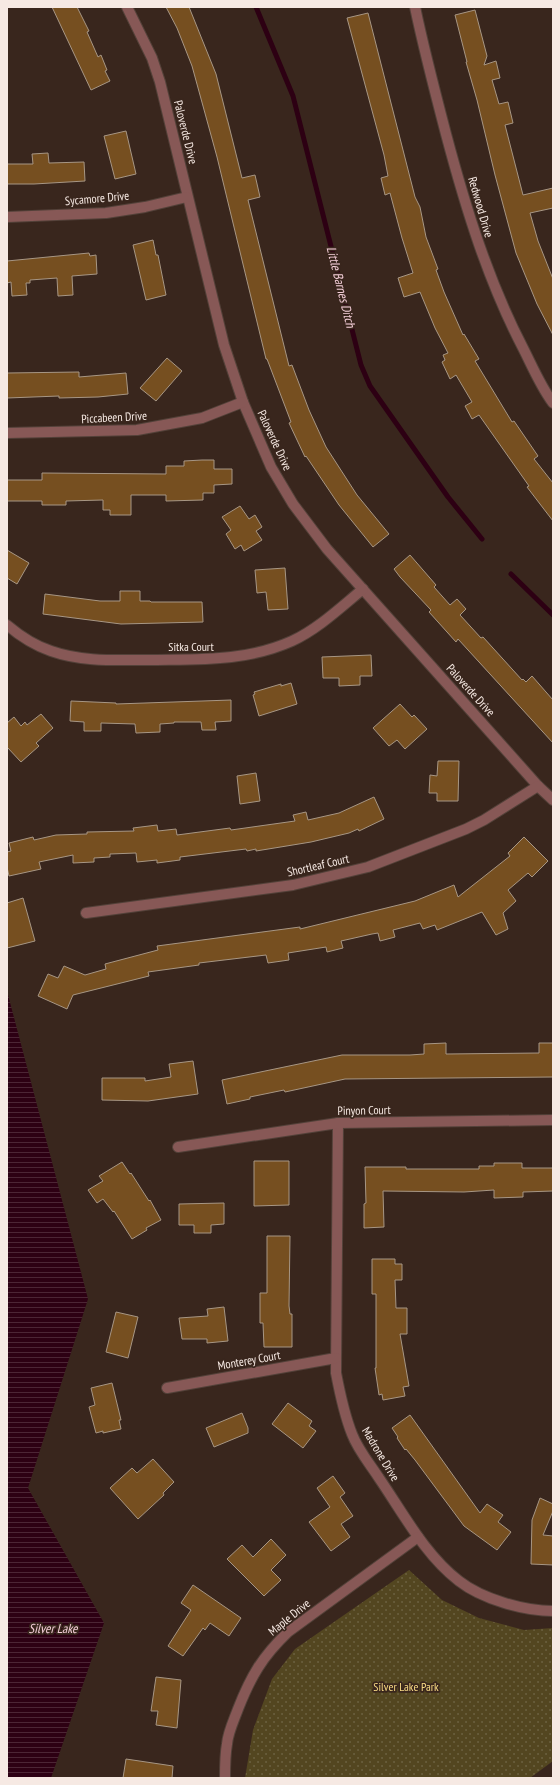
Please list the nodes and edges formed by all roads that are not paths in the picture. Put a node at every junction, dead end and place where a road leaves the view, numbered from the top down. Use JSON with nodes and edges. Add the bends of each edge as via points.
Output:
{"nodes":[{"id":1,"x":127,"y":7,"type":"edge"},
{"id":2,"x":415,"y":7,"type":"edge"},
{"id":3,"x":187,"y":196,"type":"junction"},
{"id":4,"x":7,"y":217,"type":"edge"},
{"id":5,"x":243,"y":402,"type":"junction"},
{"id":6,"x":553,"y":403,"type":"edge"},
{"id":7,"x":7,"y":434,"type":"edge"},
{"id":8,"x":363,"y":590,"type":"junction"},
{"id":9,"x":7,"y":625,"type":"edge"},
{"id":10,"x":538,"y":786,"type":"junction"},
{"id":11,"x":553,"y":800,"type":"edge"},
{"id":12,"x":86,"y":913,"type":"dead end"},
{"id":13,"x":553,"y":1120,"type":"edge"},
{"id":14,"x":338,"y":1123,"type":"junction"},
{"id":15,"x":178,"y":1147,"type":"dead end"},
{"id":16,"x":336,"y":1358,"type":"junction"},
{"id":17,"x":167,"y":1388,"type":"dead end"},
{"id":18,"x":418,"y":1537,"type":"junction"},
{"id":19,"x":553,"y":1611,"type":"edge"},
{"id":20,"x":225,"y":1778,"type":"edge"}],
"edges":[{"from":1,"to":3,"type":"street","name":"Paloverde Drive","via":[[149,51],[160,82]]},
{"from":2,"to":6,"type":"street","name":"Redwood Drive","via":[[450,147],[479,247],[505,314]]},
{"from":3,"to":4,"type":"street","name":"Sycamore Drive","via":[[145,207],[106,213]]},
{"from":3,"to":5,"type":"street","name":"Paloverde Drive","via":[[224,345]]},
{"from":5,"to":7,"type":"street","name":"Piccabeen Drive","via":[[202,418],[137,430]]},
{"from":5,"to":8,"type":"street","name":"Paloverde Drive","via":[[271,467],[293,504],[327,549]]},
{"from":8,"to":9,"type":"street","name":"Sitka Court","via":[[309,632],[291,641],[222,659],[103,660],[75,657],[37,646]]},
{"from":8,"to":10,"type":"street","name":"Paloverde Drive"},
{"from":10,"to":11,"type":"street","name":"Paloverde Drive"},
{"from":10,"to":12,"type":"street","name":"Shortleaf Court","via":[[466,829],[368,867],[293,885]]},
{"from":13,"to":14,"type":"street","name":"Pinyon Court"},
{"from":14,"to":15,"type":"street","name":"Pinyon Court"},
{"from":14,"to":16,"type":"street","name":"Madrone Drive"},
{"from":16,"to":17,"type":"street","name":"Monterey Court"},
{"from":16,"to":18,"type":"street","name":"Madrone Drive","via":[[342,1406],[353,1436]]},
{"from":18,"to":19,"type":"street","name":"Madrone Drive","via":[[459,1582],[481,1594],[517,1606]]},
{"from":18,"to":20,"type":"street","name":"Maple Drive","via":[[288,1632],[269,1650],[246,1688],[230,1730]]}]}
